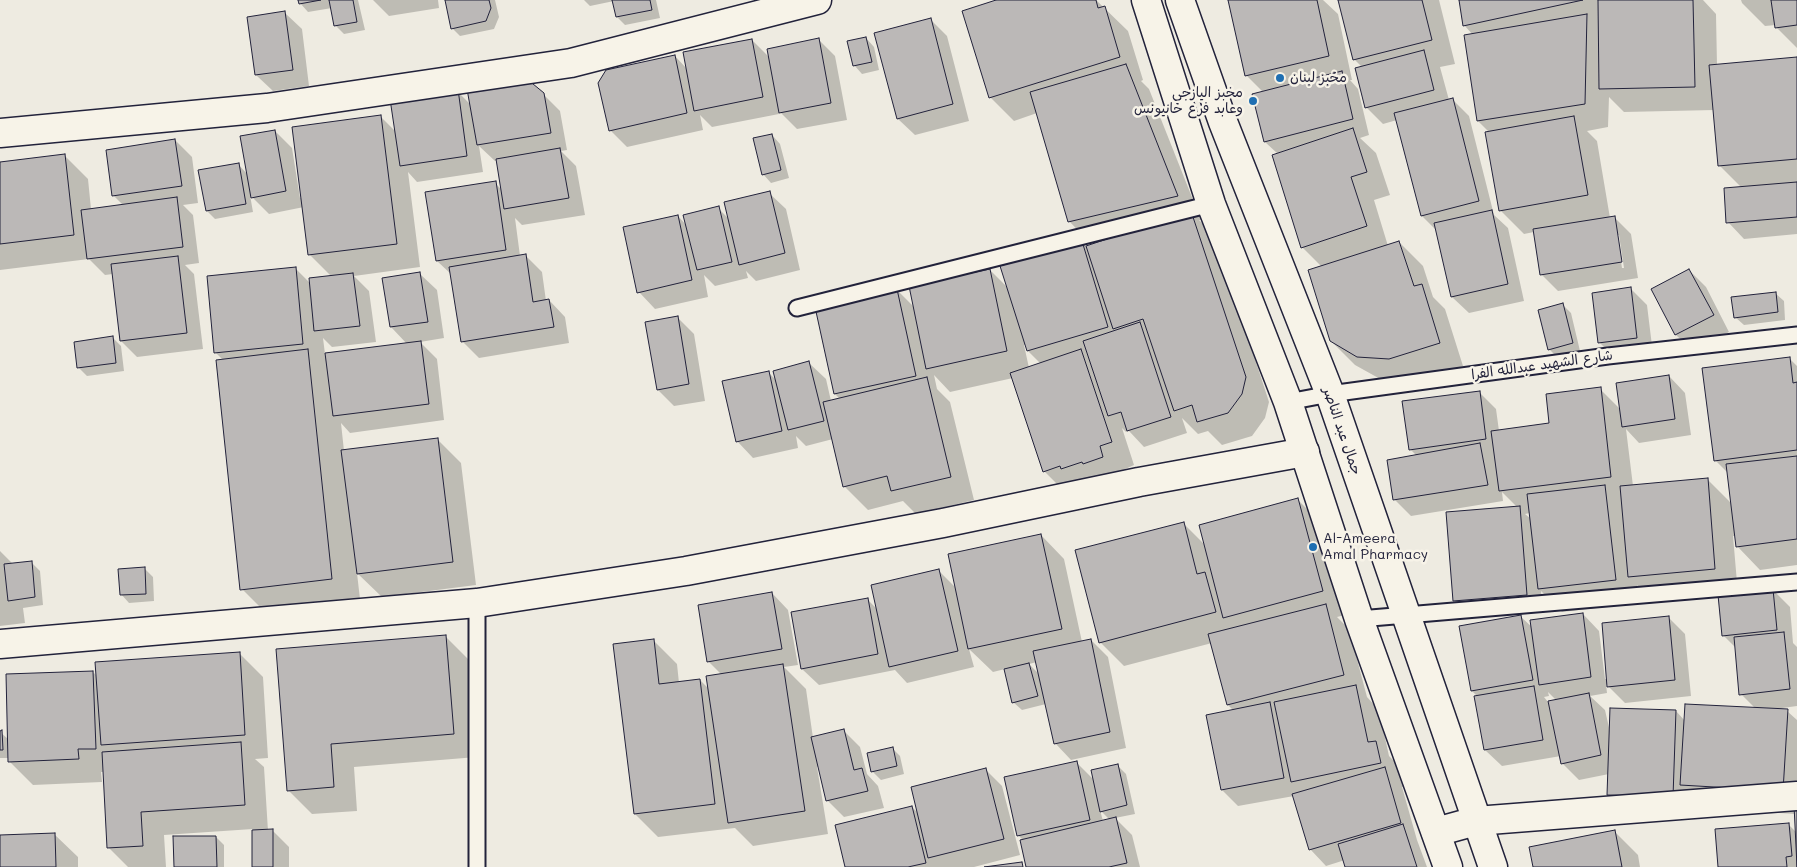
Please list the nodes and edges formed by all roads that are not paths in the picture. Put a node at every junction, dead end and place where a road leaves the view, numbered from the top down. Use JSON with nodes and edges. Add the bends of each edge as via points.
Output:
{"nodes":[{"id":1,"x":817,"y":0,"type":"edge"},
{"id":2,"x":1146,"y":0,"type":"edge"},
{"id":3,"x":1180,"y":0,"type":"edge"},
{"id":4,"x":0,"y":133,"type":"edge"},
{"id":5,"x":1211,"y":204,"type":"junction"},
{"id":6,"x":797,"y":308,"type":"dead end"},
{"id":7,"x":1797,"y":335,"type":"edge"},
{"id":8,"x":1330,"y":394,"type":"junction"},
{"id":9,"x":1288,"y":402,"type":"junction"},
{"id":10,"x":1305,"y":452,"type":"junction"},
{"id":11,"x":1797,"y":582,"type":"edge"},
{"id":12,"x":477,"y":603,"type":"junction"},
{"id":13,"x":1406,"y":615,"type":"junction"},
{"id":14,"x":1359,"y":620,"type":"junction"},
{"id":15,"x":0,"y":644,"type":"edge"},
{"id":16,"x":1797,"y":796,"type":"edge"},
{"id":17,"x":1476,"y":821,"type":"junction"},
{"id":18,"x":1436,"y":832,"type":"junction"},
{"id":19,"x":477,"y":867,"type":"edge"},
{"id":20,"x":1448,"y":867,"type":"edge"},
{"id":21,"x":1493,"y":867,"type":"edge"}],
"edges":[{"from":1,"to":4,"type":"street","via":[[571,63],[267,108]]},
{"from":2,"to":5,"type":"street"},
{"from":3,"to":8,"type":"street","name":"جمال عبد الناصر","via":[[1223,122]]},
{"from":5,"to":6,"type":"lane"},
{"from":5,"to":9,"type":"street"},
{"from":7,"to":8,"type":"lane","name":"شارع الشهيد عبدالله الفرا","via":[[1608,356]]},
{"from":8,"to":9,"type":"lane","name":"شارع الشهيد عبدالله الفرا"},
{"from":8,"to":13,"type":"street","name":"جمال عبد الناصر"},
{"from":9,"to":10,"type":"street"},
{"from":10,"to":12,"type":"street","via":[[686,571]]},
{"from":10,"to":14,"type":"street"},
{"from":11,"to":13,"type":"lane"},
{"from":12,"to":15,"type":"street"},
{"from":12,"to":19,"type":"lane"},
{"from":13,"to":14,"type":"lane"},
{"from":13,"to":17,"type":"street","name":"جمال عبد الناصر"},
{"from":14,"to":18,"type":"street"},
{"from":16,"to":17,"type":"street"},
{"from":17,"to":18,"type":"street"},
{"from":17,"to":21,"type":"street","name":"جمال عبد الناصر"},
{"from":18,"to":20,"type":"street"}]}
